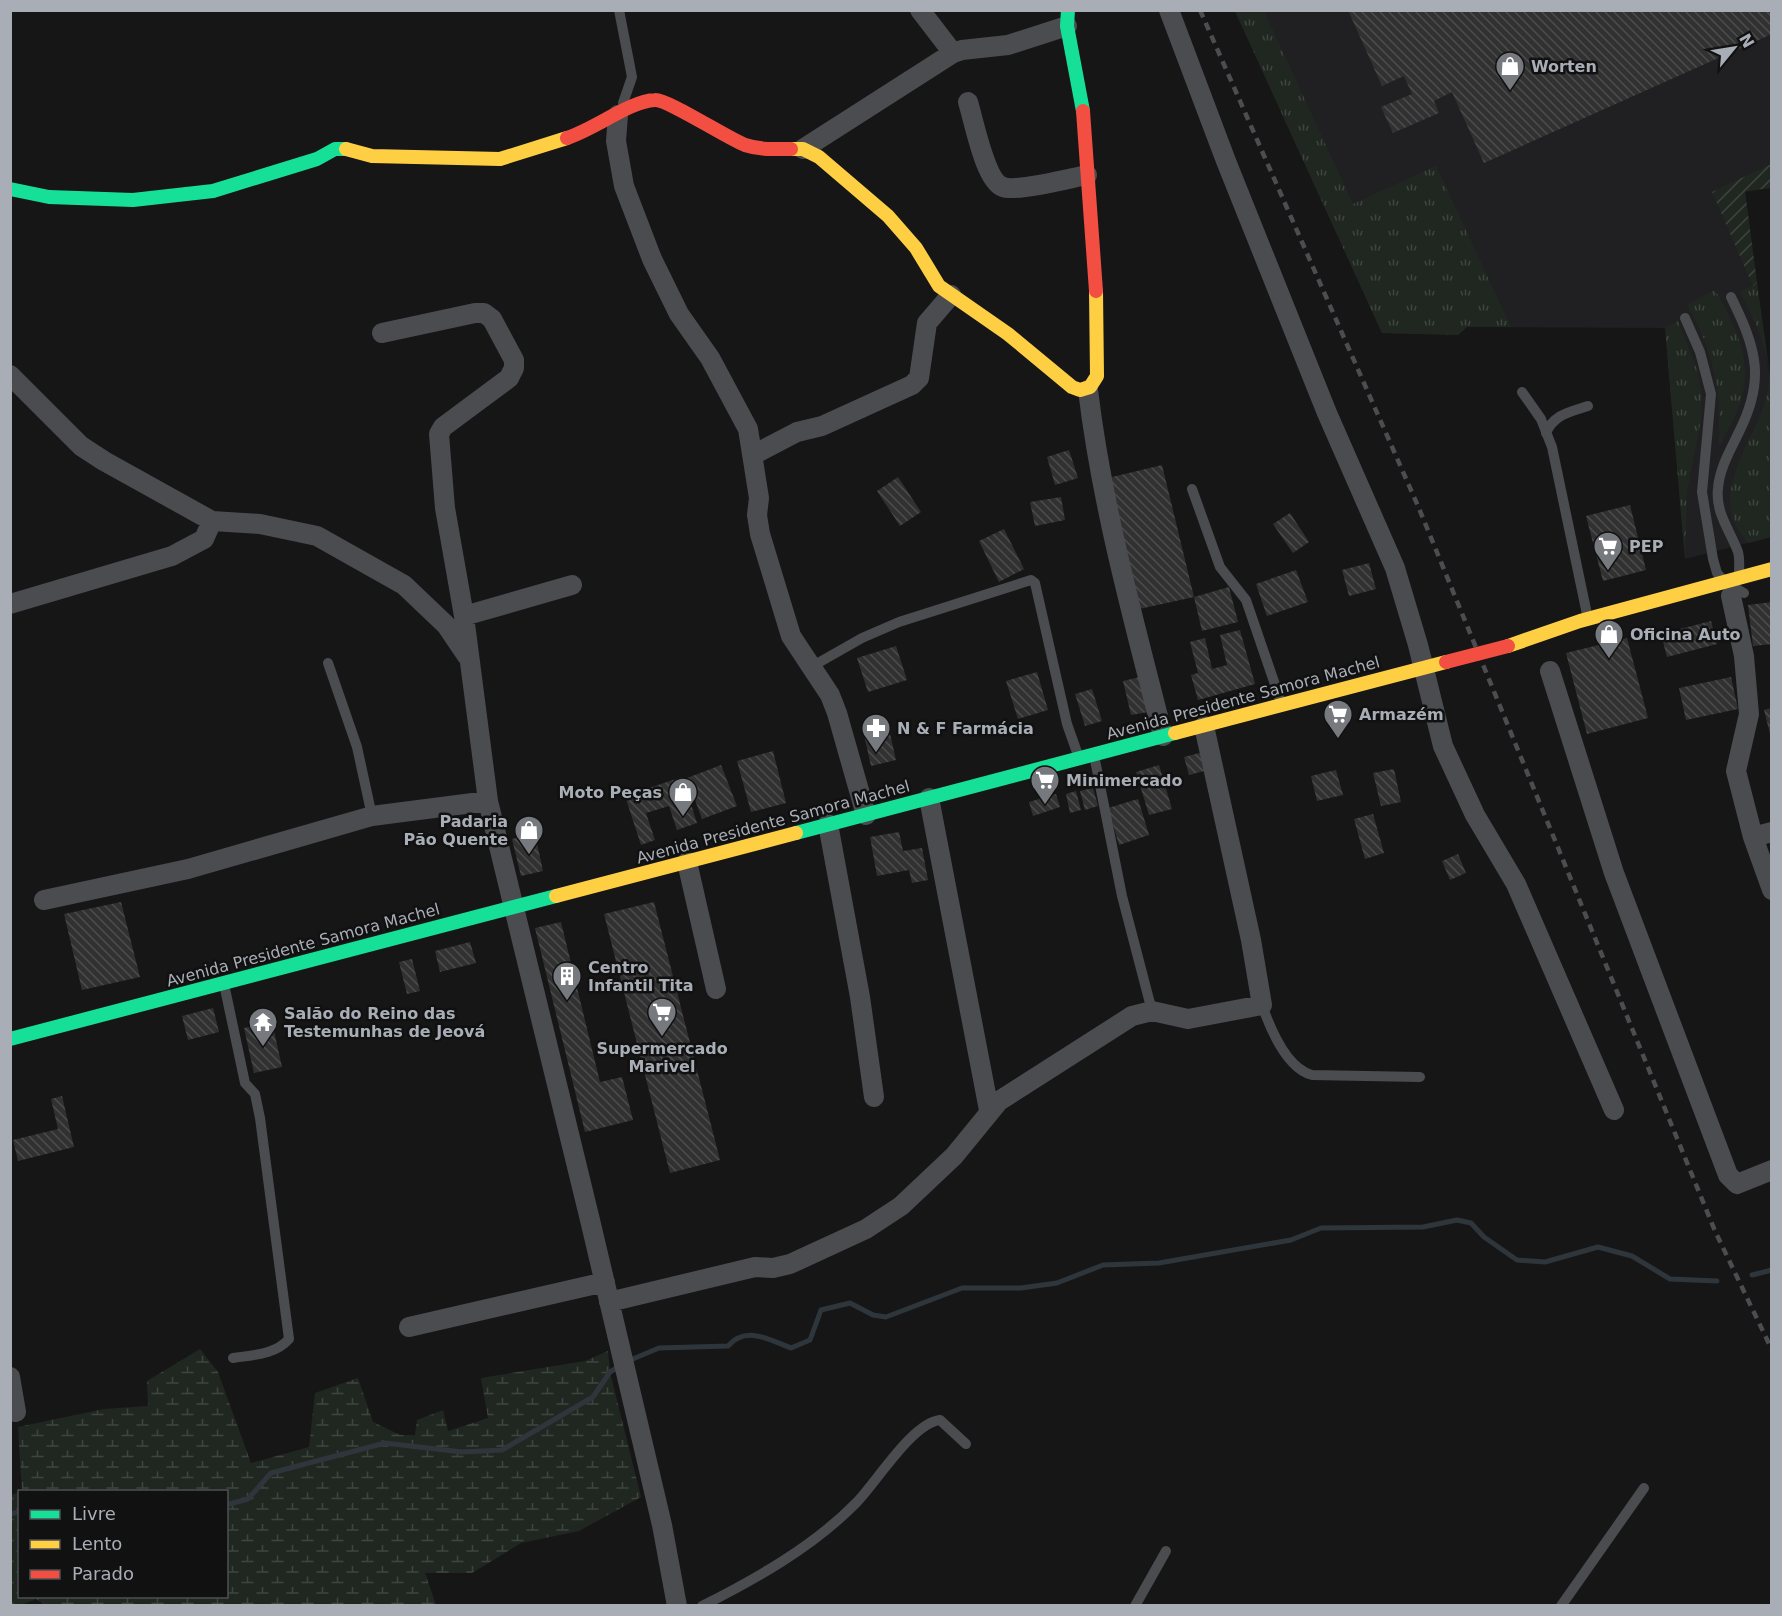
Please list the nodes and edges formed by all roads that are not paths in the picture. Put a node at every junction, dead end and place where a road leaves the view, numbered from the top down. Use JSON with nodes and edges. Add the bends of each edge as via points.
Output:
{"nodes":[{"id":1,"x":619,"y":10,"type":"edge"},
{"id":2,"x":920,"y":10,"type":"edge"},
{"id":3,"x":1169,"y":10,"type":"edge"},
{"id":4,"x":1068,"y":18,"type":"edge"},
{"id":5,"x":953,"y":53,"type":"junction"},
{"id":6,"x":968,"y":102,"type":"dead end"},
{"id":7,"x":618,"y":115,"type":"junction"},
{"id":8,"x":803,"y":149,"type":"junction"},
{"id":9,"x":1087,"y":175,"type":"junction"},
{"id":10,"x":10,"y":189,"type":"edge"},
{"id":11,"x":951,"y":295,"type":"junction"},
{"id":12,"x":1731,"y":297,"type":"dead end"},
{"id":13,"x":1685,"y":318,"type":"dead end"},
{"id":14,"x":382,"y":333,"type":"dead end"},
{"id":15,"x":10,"y":375,"type":"edge"},
{"id":16,"x":1088,"y":390,"type":"junction"},
{"id":17,"x":1522,"y":392,"type":"dead end"},
{"id":18,"x":1588,"y":406,"type":"dead end"},
{"id":19,"x":1546,"y":433,"type":"junction"},
{"id":20,"x":753,"y":455,"type":"junction"},
{"id":21,"x":1192,"y":489,"type":"dead end"},
{"id":22,"x":212,"y":522,"type":"junction"},
{"id":23,"x":1739,"y":554,"type":"junction"},
{"id":24,"x":1713,"y":559,"type":"junction"},
{"id":25,"x":1772,"y":569,"type":"edge"},
{"id":26,"x":572,"y":585,"type":"dead end"},
{"id":27,"x":1762,"y":588,"type":"dead end"},
{"id":28,"x":1732,"y":589,"type":"junction"},
{"id":29,"x":1678,"y":595,"type":"junction"},
{"id":30,"x":10,"y":604,"type":"edge"},
{"id":31,"x":1675,"y":610,"type":"dead end"},
{"id":32,"x":464,"y":616,"type":"junction"},
{"id":33,"x":1588,"y":619,"type":"junction"},
{"id":34,"x":1543,"y":636,"type":"junction"},
{"id":35,"x":468,"y":658,"type":"junction"},
{"id":36,"x":328,"y":663,"type":"dead end"},
{"id":37,"x":811,"y":667,"type":"junction"},
{"id":38,"x":1422,"y":669,"type":"junction"},
{"id":39,"x":1550,"y":671,"type":"dead end"},
{"id":40,"x":1282,"y":705,"type":"junction"},
{"id":41,"x":1204,"y":726,"type":"junction"},
{"id":42,"x":1163,"y":736,"type":"junction"},
{"id":43,"x":1094,"y":754,"type":"junction"},
{"id":44,"x":1079,"y":759,"type":"junction"},
{"id":45,"x":928,"y":798,"type":"junction"},
{"id":46,"x":488,"y":801,"type":"junction"},
{"id":47,"x":866,"y":815,"type":"junction"},
{"id":48,"x":372,"y":816,"type":"junction"},
{"id":49,"x":828,"y":825,"type":"junction"},
{"id":50,"x":1762,"y":834,"type":"edge"},
{"id":51,"x":687,"y":862,"type":"junction"},
{"id":52,"x":1772,"y":890,"type":"edge"},
{"id":53,"x":44,"y":900,"type":"dead end"},
{"id":54,"x":513,"y":907,"type":"junction"},
{"id":55,"x":224,"y":983,"type":"junction"},
{"id":56,"x":716,"y":989,"type":"dead end"},
{"id":57,"x":1262,"y":1005,"type":"junction"},
{"id":58,"x":1152,"y":1011,"type":"junction"},
{"id":59,"x":10,"y":1039,"type":"edge"},
{"id":60,"x":1420,"y":1077,"type":"dead end"},
{"id":61,"x":874,"y":1097,"type":"dead end"},
{"id":62,"x":989,"y":1110,"type":"junction"},
{"id":63,"x":1614,"y":1110,"type":"dead end"},
{"id":64,"x":1772,"y":1170,"type":"edge"},
{"id":65,"x":605,"y":1282,"type":"junction"},
{"id":66,"x":609,"y":1302,"type":"junction"},
{"id":67,"x":409,"y":1327,"type":"dead end"},
{"id":68,"x":232,"y":1358,"type":"dead end"},
{"id":69,"x":10,"y":1377,"type":"edge"},
{"id":70,"x":16,"y":1412,"type":"dead end"},
{"id":71,"x":966,"y":1444,"type":"dead end"},
{"id":72,"x":1644,"y":1488,"type":"dead end"},
{"id":73,"x":1166,"y":1551,"type":"dead end"},
{"id":74,"x":677,"y":1605,"type":"edge"},
{"id":75,"x":702,"y":1605,"type":"edge"},
{"id":76,"x":1136,"y":1605,"type":"edge"},
{"id":77,"x":1561,"y":1605,"type":"edge"}],
"edges":[{"from":1,"to":7,"type":"lane","via":[[632,77]]},
{"from":2,"to":5,"type":"street"},
{"from":3,"to":38,"type":"street","via":[[1327,413],[1383,538],[1418,645]]},
{"from":4,"to":5,"type":"street","via":[[1022,42]]},
{"from":4,"to":9,"type":"main road","via":[[1084,114]]},
{"from":5,"to":8,"type":"street"},
{"from":6,"to":9,"type":"street","via":[[987,167],[1003,188]]},
{"from":7,"to":8,"type":"main road","via":[[633,104],[657,99],[743,144],[760,149]]},
{"from":7,"to":10,"type":"main road","via":[[583,133],[500,159],[372,156],[352,148],[335,149],[317,159],[213,191],[134,200],[49,197]]},
{"from":7,"to":20,"type":"street","via":[[616,141],[624,186],[652,259],[679,314],[740,410]]},
{"from":8,"to":11,"type":"main road","via":[[819,157],[888,216],[916,248],[933,278]]},
{"from":9,"to":16,"type":"main road","via":[[1096,275],[1097,376]]},
{"from":11,"to":16,"type":"main road","via":[[1008,334],[1072,387]]},
{"from":11,"to":20,"type":"street","via":[[927,323],[920,378],[912,385],[822,426],[797,432]]},
{"from":12,"to":23,"type":"lane","via":[[1753,346],[1757,369],[1755,394],[1723,463],[1718,489],[1726,530]]},
{"from":13,"to":24,"type":"lane","via":[[1700,352],[1711,394],[1702,492]]},
{"from":14,"to":32,"type":"street","via":[[484,313],[492,319],[514,360],[510,378],[443,427],[439,434],[445,508]]},
{"from":15,"to":22,"type":"street","via":[[81,446]]},
{"from":16,"to":42,"type":"street","via":[[1096,458],[1112,532]]},
{"from":17,"to":19,"type":"lane"},
{"from":18,"to":19,"type":"lane","via":[[1562,414],[1551,422]]},
{"from":19,"to":33,"type":"lane"},
{"from":20,"to":37,"type":"street","via":[[760,534],[792,636]]},
{"from":21,"to":40,"type":"lane","via":[[1220,567],[1246,600]]},
{"from":22,"to":30,"type":"street","via":[[204,539],[172,555]]},
{"from":22,"to":35,"type":"street","via":[[260,524],[317,536],[404,585],[446,625]]},
{"from":23,"to":25,"type":"lane","via":[[1756,567]]},
{"from":23,"to":28,"type":"lane"},
{"from":24,"to":28,"type":"lane","via":[[1717,573]]},
{"from":24,"to":29,"type":"lane","via":[[1700,583]]},
{"from":25,"to":28,"type":"main road","name":"Avenida Presidente Samora Machel"},
{"from":26,"to":32,"type":"street"},
{"from":27,"to":28,"type":"main road","name":"Avenida Presidente Samora Machel"},
{"from":28,"to":29,"type":"main road","name":"Avenida Presidente Samora Machel"},
{"from":28,"to":50,"type":"street","via":[[1749,714],[1736,771]]},
{"from":29,"to":33,"type":"main road","name":"Avenida Presidente Samora Machel"},
{"from":31,"to":34,"type":"main road","name":"Avenida Presidente Samora Machel","via":[[1582,633]]},
{"from":32,"to":35,"type":"street"},
{"from":33,"to":34,"type":"main road","name":"Avenida Presidente Samora Machel"},
{"from":34,"to":38,"type":"main road","name":"Avenida Presidente Samora Machel","bridge":true},
{"from":35,"to":46,"type":"street"},
{"from":36,"to":48,"type":"lane","via":[[357,747]]},
{"from":37,"to":44,"type":"lane","via":[[899,622],[1031,580],[1035,583],[1067,724]]},
{"from":37,"to":47,"type":"street","via":[[837,713]]},
{"from":38,"to":40,"type":"main road","name":"Avenida Presidente Samora Machel"},
{"from":38,"to":63,"type":"street","via":[[1443,746],[1475,815],[1516,884]]},
{"from":39,"to":64,"type":"street","via":[[1614,873],[1728,1175],[1737,1184]]},
{"from":40,"to":41,"type":"main road","name":"Avenida Presidente Samora Machel"},
{"from":41,"to":42,"type":"main road","name":"Avenida Presidente Samora Machel"},
{"from":41,"to":57,"type":"street"},
{"from":42,"to":43,"type":"main road","name":"Avenida Presidente Samora Machel"},
{"from":43,"to":44,"type":"main road","name":"Avenida Presidente Samora Machel"},
{"from":43,"to":58,"type":"lane","via":[[1122,896]]},
{"from":44,"to":45,"type":"main road","name":"Avenida Presidente Samora Machel"},
{"from":45,"to":47,"type":"main road","name":"Avenida Presidente Samora Machel"},
{"from":45,"to":62,"type":"street"},
{"from":46,"to":48,"type":"street"},
{"from":46,"to":54,"type":"street"},
{"from":47,"to":49,"type":"main road","name":"Avenida Presidente Samora Machel"},
{"from":48,"to":53,"type":"street","via":[[188,869]]},
{"from":49,"to":51,"type":"main road","name":"Avenida Presidente Samora Machel"},
{"from":49,"to":61,"type":"street"},
{"from":50,"to":52,"type":"street"},
{"from":51,"to":54,"type":"main road","name":"Avenida Presidente Samora Machel"},
{"from":51,"to":56,"type":"street"},
{"from":54,"to":55,"type":"main road","name":"Avenida Presidente Samora Machel"},
{"from":54,"to":65,"type":"street"},
{"from":55,"to":59,"type":"main road","name":"Avenida Presidente Samora Machel"},
{"from":55,"to":68,"type":"lane","via":[[245,1083],[255,1094],[260,1118],[289,1339],[270,1352]]},
{"from":57,"to":58,"type":"street","via":[[1188,1019]]},
{"from":57,"to":60,"type":"lane","via":[[1286,1053],[1302,1073]]},
{"from":58,"to":62,"type":"street","via":[[1117,1024]]},
{"from":62,"to":66,"type":"street","via":[[924,1187],[866,1229],[790,1264],[755,1267]]},
{"from":65,"to":66,"type":"street"},
{"from":65,"to":67,"type":"street"},
{"from":66,"to":74,"type":"street"},
{"from":69,"to":70,"type":"street"},
{"from":71,"to":75,"type":"lane","via":[[940,1420],[922,1426],[856,1504],[819,1536],[736,1589]]},
{"from":72,"to":77,"type":"lane"},
{"from":73,"to":76,"type":"lane"}]}
